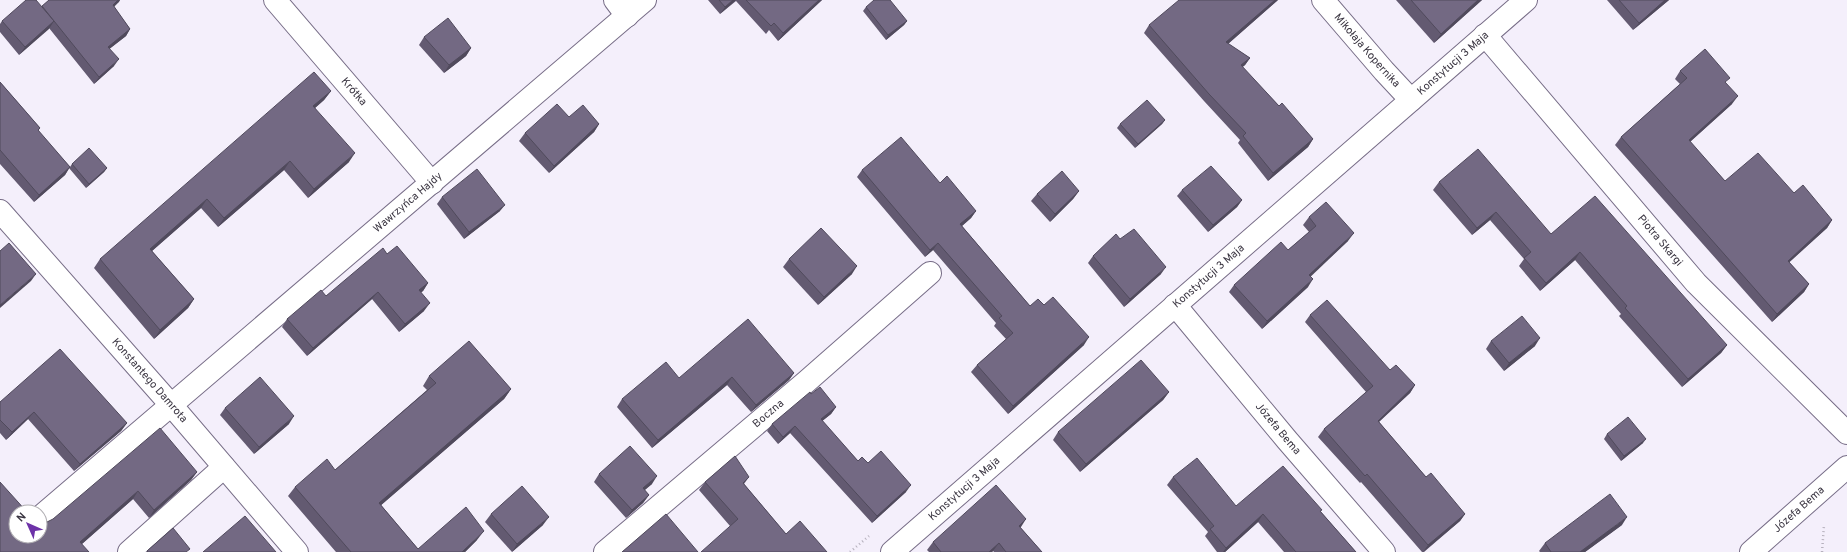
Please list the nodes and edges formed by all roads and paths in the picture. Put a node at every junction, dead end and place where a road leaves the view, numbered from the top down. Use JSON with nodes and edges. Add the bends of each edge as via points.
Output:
{"nodes":[{"id":1,"x":275,"y":0,"type":"edge"},
{"id":2,"x":646,"y":0,"type":"edge"},
{"id":3,"x":1323,"y":0,"type":"edge"},
{"id":4,"x":1526,"y":0,"type":"edge"},
{"id":5,"x":621,"y":8,"type":"edge"},
{"id":6,"x":1485,"y":35,"type":"junction"},
{"id":7,"x":1411,"y":100,"type":"junction"},
{"id":8,"x":432,"y":183,"type":"junction"},
{"id":9,"x":0,"y":211,"type":"edge"},
{"id":10,"x":7,"y":234,"type":"edge"},
{"id":11,"x":930,"y":273,"type":"dead end"},
{"id":12,"x":1175,"y":305,"type":"junction"},
{"id":13,"x":172,"y":406,"type":"junction"},
{"id":14,"x":1847,"y":433,"type":"edge"},
{"id":15,"x":1847,"y":466,"type":"edge"},
{"id":16,"x":224,"y":468,"type":"junction"},
{"id":17,"x":48,"y":510,"type":"edge"},
{"id":18,"x":129,"y":552,"type":"edge"},
{"id":19,"x":297,"y":552,"type":"edge"},
{"id":20,"x":605,"y":552,"type":"edge"},
{"id":21,"x":892,"y":552,"type":"edge"},
{"id":22,"x":1384,"y":552,"type":"edge"},
{"id":23,"x":1751,"y":552,"type":"edge"}],
"edges":[{"from":1,"to":8,"type":"street","name":"Krótka"},
{"from":2,"to":5,"type":"street","name":"Wawrzyńca Hajdy"},
{"from":3,"to":7,"type":"street","name":"Mikołaja Kopernika"},
{"from":4,"to":6,"type":"street","name":"Konstytucji 3 Maja"},
{"from":5,"to":8,"type":"street","name":"Wawrzyńca Hajdy"},
{"from":6,"to":7,"type":"street","name":"Konstytucji 3 Maja"},
{"from":6,"to":14,"type":"street","name":"Piotra Skargi","via":[[1696,283]]},
{"from":7,"to":12,"type":"street","name":"Konstytucji 3 Maja"},
{"from":8,"to":13,"type":"street","name":"Wawrzyńca Hajdy"},
{"from":9,"to":10,"type":"street","name":"Konstantego Damrota"},
{"from":10,"to":13,"type":"street","name":"Konstantego Damrota"},
{"from":11,"to":20,"type":"street","name":"Boczna"},
{"from":12,"to":21,"type":"street","name":"Konstytucji 3 Maja"},
{"from":12,"to":22,"type":"street","name":"Józefa Bema"},
{"from":13,"to":16,"type":"street","name":"Konstantego Damrota"},
{"from":13,"to":17,"type":"street","name":"Wawrzyńca Hajdy"},
{"from":15,"to":23,"type":"street","name":"Józefa Bema"},
{"from":16,"to":18,"type":"street"},
{"from":16,"to":19,"type":"street","name":"Konstantego Damrota"}]}
